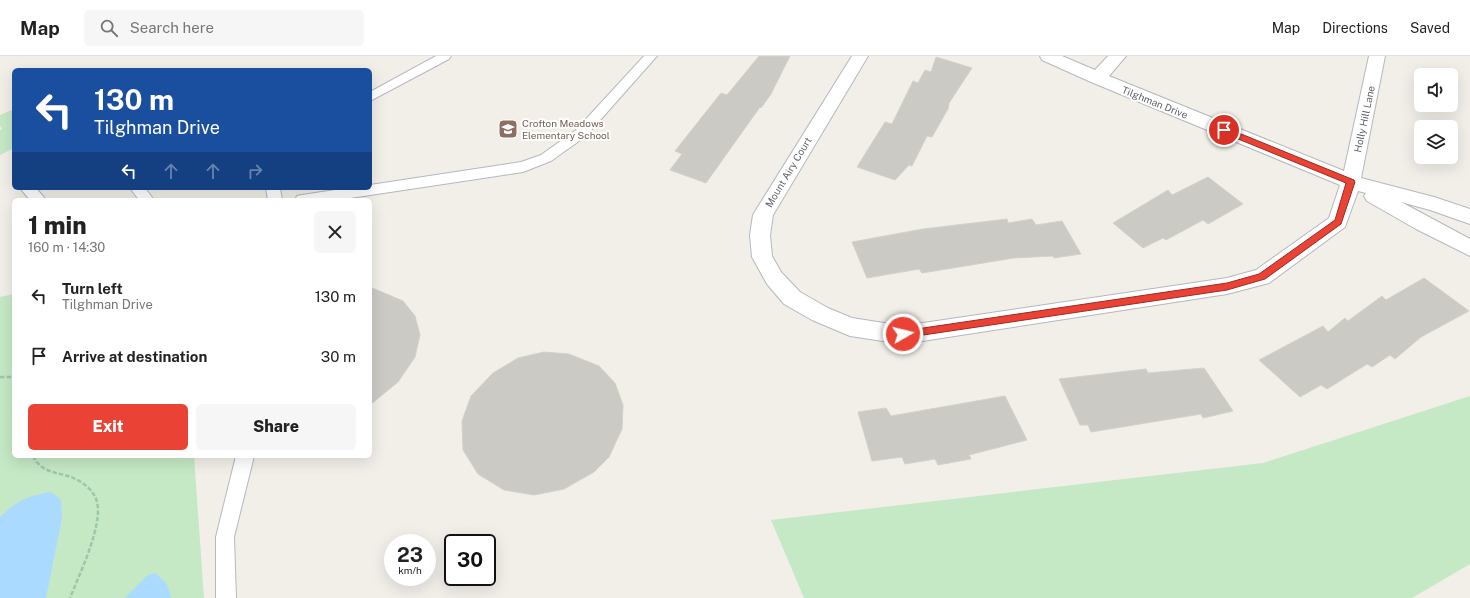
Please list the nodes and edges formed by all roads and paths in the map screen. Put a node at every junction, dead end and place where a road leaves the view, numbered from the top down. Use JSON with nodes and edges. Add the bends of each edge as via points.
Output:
{"nodes":[{"id":1,"x":445,"y":56,"type":"edge"},
{"id":2,"x":651,"y":56,"type":"edge"},
{"id":3,"x":860,"y":56,"type":"edge"},
{"id":4,"x":1048,"y":56,"type":"edge"},
{"id":5,"x":1118,"y":56,"type":"edge"},
{"id":6,"x":1378,"y":56,"type":"edge"},
{"id":7,"x":1098,"y":78,"type":"junction"},
{"id":8,"x":372,"y":96,"type":"edge"},
{"id":9,"x":1351,"y":182,"type":"junction"},
{"id":10,"x":29,"y":190,"type":"edge"},
{"id":11,"x":139,"y":190,"type":"edge"},
{"id":12,"x":369,"y":190,"type":"edge"},
{"id":13,"x":372,"y":190,"type":"edge"},
{"id":14,"x":37,"y":198,"type":"edge"},
{"id":15,"x":145,"y":198,"type":"edge"},
{"id":16,"x":315,"y":198,"type":"edge"},
{"id":17,"x":1470,"y":217,"type":"edge"},
{"id":18,"x":1470,"y":248,"type":"edge"},
{"id":19,"x":0,"y":377,"type":"edge"},
{"id":20,"x":12,"y":377,"type":"edge"},
{"id":21,"x":34,"y":458,"type":"edge"},
{"id":22,"x":245,"y":458,"type":"edge"},
{"id":23,"x":70,"y":598,"type":"edge"},
{"id":24,"x":226,"y":598,"type":"edge"}],
"edges":[{"from":1,"to":8,"type":"lane"},
{"from":2,"to":13,"type":"lane","via":[[581,133],[546,158],[523,167]]},
{"from":3,"to":9,"type":"street","name":"Mount Airy Court","via":[[773,196],[763,214],[760,235],[762,257],[774,278],[792,298],[850,327],[903,334],[1227,286],[1262,277],[1338,222]]},
{"from":4,"to":7,"type":"street","name":"Tilghman Drive"},
{"from":5,"to":7,"type":"street"},
{"from":6,"to":9,"type":"street","name":"Holly Hill Lane"},
{"from":7,"to":9,"type":"street","name":"Tilghman Drive"},
{"from":9,"to":17,"type":"street","name":"Tilghman Drive","via":[[1434,204]]},
{"from":9,"to":18,"type":"street","name":"Tilghman Drive","via":[[1422,224]]},
{"from":10,"to":14,"type":"lane"},
{"from":11,"to":15,"type":"lane"},
{"from":12,"to":16,"type":"lane"},
{"from":19,"to":20,"type":"path"},
{"from":21,"to":23,"type":"path","via":[[51,473],[75,478],[90,489],[97,502],[96,524]]},
{"from":22,"to":24,"type":"lane","via":[[225,537]]}]}
